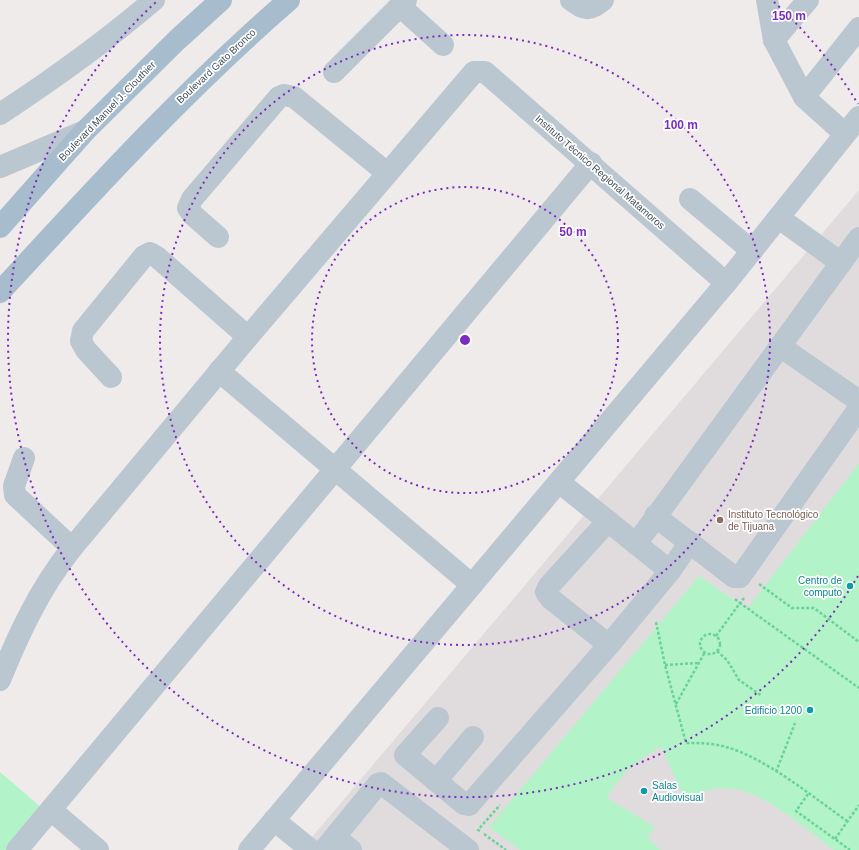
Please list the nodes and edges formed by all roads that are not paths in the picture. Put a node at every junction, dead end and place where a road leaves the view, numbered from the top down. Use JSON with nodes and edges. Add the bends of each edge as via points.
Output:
{"nodes":[{"id":1,"x":154,"y":0,"type":"edge"},
{"id":2,"x":221,"y":0,"type":"edge"},
{"id":3,"x":289,"y":0,"type":"edge"},
{"id":4,"x":572,"y":0,"type":"edge"},
{"id":5,"x":603,"y":0,"type":"edge"},
{"id":6,"x":767,"y":0,"type":"edge"},
{"id":7,"x":808,"y":0,"type":"edge"},
{"id":8,"x":403,"y":3,"type":"edge"},
{"id":9,"x":859,"y":28,"type":"edge"},
{"id":10,"x":774,"y":40,"type":"junction"},
{"id":11,"x":443,"y":45,"type":"dead end"},
{"id":12,"x":334,"y":72,"type":"dead end"},
{"id":13,"x":804,"y":97,"type":"junction"},
{"id":14,"x":0,"y":114,"type":"edge"},
{"id":15,"x":859,"y":117,"type":"edge"},
{"id":16,"x":85,"y":131,"type":"junction"},
{"id":17,"x":845,"y":134,"type":"junction"},
{"id":18,"x":591,"y":163,"type":"junction"},
{"id":19,"x":0,"y":167,"type":"edge"},
{"id":20,"x":388,"y":173,"type":"junction"},
{"id":21,"x":690,"y":199,"type":"dead end"},
{"id":22,"x":779,"y":218,"type":"junction"},
{"id":23,"x":0,"y":227,"type":"edge"},
{"id":24,"x":218,"y":237,"type":"dead end"},
{"id":25,"x":859,"y":238,"type":"edge"},
{"id":26,"x":752,"y":251,"type":"junction"},
{"id":27,"x":841,"y":263,"type":"junction"},
{"id":28,"x":726,"y":283,"type":"junction"},
{"id":29,"x":0,"y":292,"type":"edge"},
{"id":30,"x":248,"y":337,"type":"junction"},
{"id":31,"x":781,"y":347,"type":"junction"},
{"id":32,"x":219,"y":371,"type":"junction"},
{"id":33,"x":111,"y":377,"type":"dead end"},
{"id":34,"x":859,"y":401,"type":"edge"},
{"id":35,"x":859,"y":408,"type":"edge"},
{"id":36,"x":24,"y":458,"type":"dead end"},
{"id":37,"x":335,"y":469,"type":"junction"},
{"id":38,"x":559,"y":482,"type":"junction"},
{"id":39,"x":655,"y":516,"type":"junction"},
{"id":40,"x":608,"y":521,"type":"junction"},
{"id":41,"x":690,"y":542,"type":"junction"},
{"id":42,"x":636,"y":544,"type":"junction"},
{"id":43,"x":72,"y":548,"type":"junction"},
{"id":44,"x":670,"y":571,"type":"junction"},
{"id":45,"x":472,"y":585,"type":"junction"},
{"id":46,"x":609,"y":645,"type":"junction"},
{"id":47,"x":0,"y":680,"type":"edge"},
{"id":48,"x":438,"y":718,"type":"dead end"},
{"id":49,"x":473,"y":737,"type":"dead end"},
{"id":50,"x":417,"y":766,"type":"junction"},
{"id":51,"x":436,"y":781,"type":"junction"},
{"id":52,"x":395,"y":794,"type":"junction"},
{"id":53,"x":51,"y":810,"type":"junction"},
{"id":54,"x":274,"y":820,"type":"junction"},
{"id":55,"x":337,"y":846,"type":"edge"},
{"id":56,"x":17,"y":850,"type":"edge"},
{"id":57,"x":98,"y":850,"type":"edge"},
{"id":58,"x":249,"y":850,"type":"edge"},
{"id":59,"x":310,"y":850,"type":"edge"},
{"id":60,"x":468,"y":850,"type":"edge"}],
"edges":[{"from":1,"to":14,"type":"street","via":[[120,30],[64,72]]},
{"from":2,"to":16,"type":"main road","name":"Boulevard Manuel J. Clouthier"},
{"from":3,"to":29,"type":"main road","name":"Boulevard Gato Bronco","via":[[146,134]]},
{"from":4,"to":5,"type":"street","via":[[584,8],[592,8]]},
{"from":6,"to":10,"type":"street"},
{"from":7,"to":10,"type":"street"},
{"from":8,"to":11,"type":"street"},
{"from":8,"to":12,"type":"street"},
{"from":9,"to":13,"type":"street"},
{"from":10,"to":13,"type":"street"},
{"from":13,"to":17,"type":"street"},
{"from":15,"to":17,"type":"street"},
{"from":16,"to":19,"type":"street"},
{"from":16,"to":23,"type":"main road","name":"Boulevard Manuel J. Clouthier"},
{"from":17,"to":22,"type":"street"},
{"from":18,"to":20,"type":"street","name":"Instituto Técnico Regional Matamoros","via":[[485,72],[474,72]]},
{"from":18,"to":28,"type":"street","name":"Instituto Técnico Regional Matamoros"},
{"from":18,"to":37,"type":"street"},
{"from":20,"to":24,"type":"street","via":[[294,97],[278,97],[192,198],[188,208]]},
{"from":20,"to":30,"type":"street"},
{"from":21,"to":26,"type":"street"},
{"from":22,"to":26,"type":"street"},
{"from":22,"to":27,"type":"street"},
{"from":25,"to":27,"type":"street"},
{"from":26,"to":28,"type":"street"},
{"from":27,"to":31,"type":"street"},
{"from":28,"to":38,"type":"street"},
{"from":30,"to":32,"type":"street"},
{"from":30,"to":33,"type":"street","via":[[150,253],[144,256],[83,331],[81,341],[86,350]]},
{"from":31,"to":34,"type":"street"},
{"from":31,"to":39,"type":"street"},
{"from":32,"to":37,"type":"street"},
{"from":32,"to":43,"type":"street"},
{"from":35,"to":41,"type":"street","via":[[740,577],[734,577]]},
{"from":36,"to":43,"type":"street","via":[[14,486],[15,495]]},
{"from":37,"to":45,"type":"street"},
{"from":37,"to":53,"type":"street"},
{"from":38,"to":40,"type":"street"},
{"from":38,"to":45,"type":"street"},
{"from":39,"to":41,"type":"street"},
{"from":39,"to":42,"type":"street"},
{"from":40,"to":42,"type":"street"},
{"from":40,"to":46,"type":"street","via":[[546,592],[551,599]]},
{"from":41,"to":44,"type":"street"},
{"from":42,"to":44,"type":"street"},
{"from":43,"to":47,"type":"street","via":[[41,592],[19,634]]},
{"from":44,"to":46,"type":"street"},
{"from":45,"to":54,"type":"street"},
{"from":46,"to":51,"type":"street","via":[[474,802],[470,805],[464,804]]},
{"from":48,"to":50,"type":"street","via":[[405,754]]},
{"from":49,"to":51,"type":"street"},
{"from":50,"to":51,"type":"street"},
{"from":50,"to":52,"type":"street"},
{"from":52,"to":55,"type":"street","via":[[381,783],[378,784]]},
{"from":52,"to":60,"type":"street"},
{"from":53,"to":56,"type":"street"},
{"from":53,"to":57,"type":"street"},
{"from":54,"to":58,"type":"street"},
{"from":54,"to":59,"type":"street"}]}
